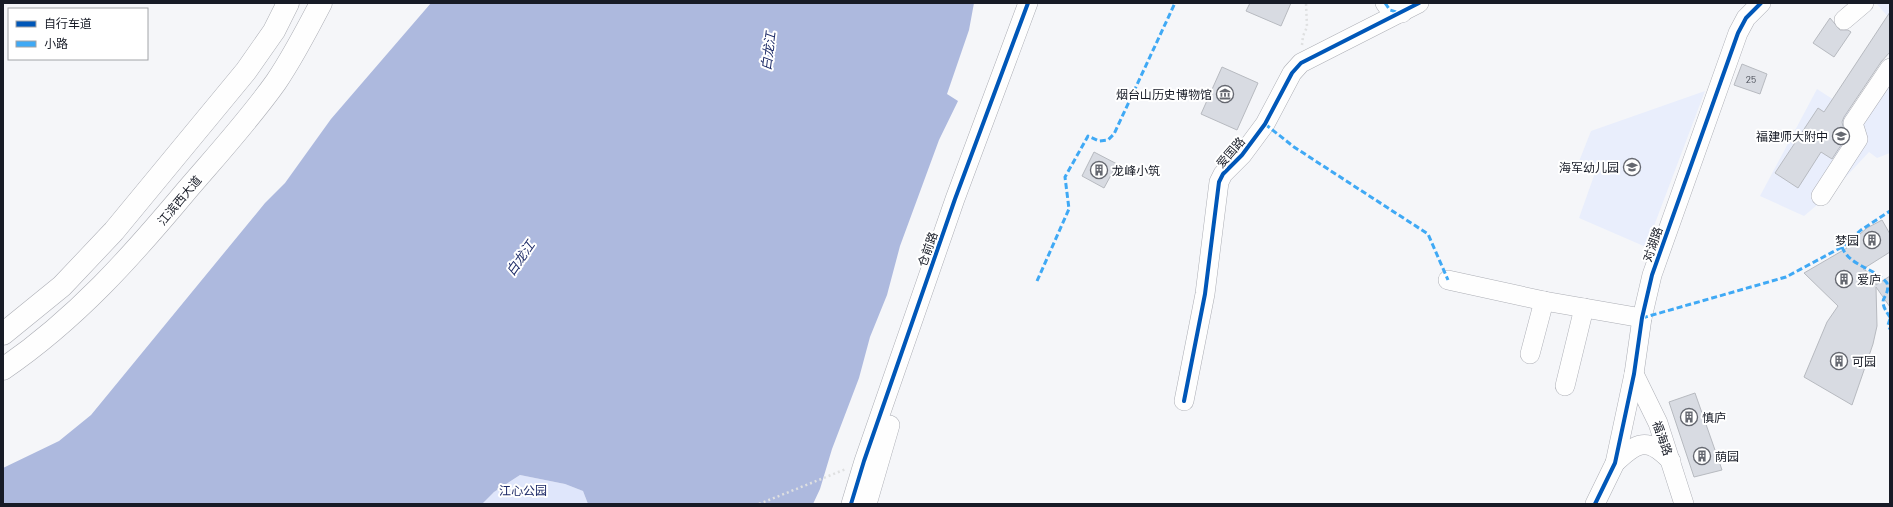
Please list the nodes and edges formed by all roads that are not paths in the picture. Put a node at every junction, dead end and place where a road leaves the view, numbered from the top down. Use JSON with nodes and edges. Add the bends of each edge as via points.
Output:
{"nodes":[{"id":1,"x":288,"y":3,"type":"edge"},
{"id":2,"x":321,"y":3,"type":"edge"},
{"id":3,"x":1028,"y":3,"type":"edge"},
{"id":4,"x":1037,"y":3,"type":"edge"},
{"id":5,"x":1385,"y":3,"type":"edge"},
{"id":6,"x":1419,"y":3,"type":"edge"},
{"id":7,"x":1761,"y":3,"type":"edge"},
{"id":8,"x":1864,"y":3,"type":"edge"},
{"id":9,"x":1402,"y":13,"type":"junction"},
{"id":10,"x":1844,"y":20,"type":"dead end"},
{"id":11,"x":1890,"y":68,"type":"edge"},
{"id":12,"x":1821,"y":196,"type":"dead end"},
{"id":13,"x":1448,"y":280,"type":"dead end"},
{"id":14,"x":1544,"y":301,"type":"junction"},
{"id":15,"x":1584,"y":308,"type":"junction"},
{"id":16,"x":1642,"y":318,"type":"junction"},
{"id":17,"x":3,"y":334,"type":"edge"},
{"id":18,"x":1530,"y":354,"type":"dead end"},
{"id":19,"x":3,"y":369,"type":"edge"},
{"id":20,"x":1634,"y":374,"type":"junction"},
{"id":21,"x":1565,"y":386,"type":"dead end"},
{"id":22,"x":1184,"y":401,"type":"dead end"},
{"id":23,"x":1671,"y":460,"type":"junction"},
{"id":24,"x":1615,"y":463,"type":"junction"},
{"id":25,"x":851,"y":504,"type":"edge"},
{"id":26,"x":867,"y":504,"type":"edge"},
{"id":27,"x":1595,"y":504,"type":"edge"},
{"id":28,"x":1684,"y":504,"type":"edge"}],
"edges":[{"from":1,"to":17,"type":"main road","via":[[274,31],[246,71],[114,231],[62,286]]},
{"from":2,"to":19,"type":"main road","name":"江滨西大道","via":[[295,52],[264,98],[151,233],[77,311]]},
{"from":3,"to":25,"type":"street","name":"仓前路","via":[[955,199]]},
{"from":4,"to":26,"type":"street","name":"仓前路","via":[[965,202],[876,469]]},
{"from":5,"to":9,"type":"street","via":[[1390,10]]},
{"from":6,"to":9,"type":"street","name":"爱国路"},
{"from":7,"to":16,"type":"street","name":"对湖路","via":[[1746,18],[1733,46],[1652,275]]},
{"from":8,"to":10,"type":"street"},
{"from":9,"to":22,"type":"street","name":"爱国路","via":[[1304,61],[1292,73],[1261,129],[1242,155],[1223,174],[1219,182],[1205,294]]},
{"from":11,"to":12,"type":"street","via":[[1854,123],[1858,139]]},
{"from":13,"to":14,"type":"street"},
{"from":14,"to":15,"type":"street"},
{"from":14,"to":18,"type":"street"},
{"from":15,"to":16,"type":"street"},
{"from":15,"to":21,"type":"street"},
{"from":16,"to":20,"type":"street","name":"对湖路"},
{"from":20,"to":23,"type":"street","name":"福海路","via":[[1658,423]]},
{"from":20,"to":24,"type":"street","name":"对湖路"},
{"from":23,"to":24,"type":"street","via":[[1656,448],[1644,443],[1632,447]]},
{"from":23,"to":28,"type":"street","name":"福海路"},
{"from":24,"to":27,"type":"street","name":"对湖路"}]}
